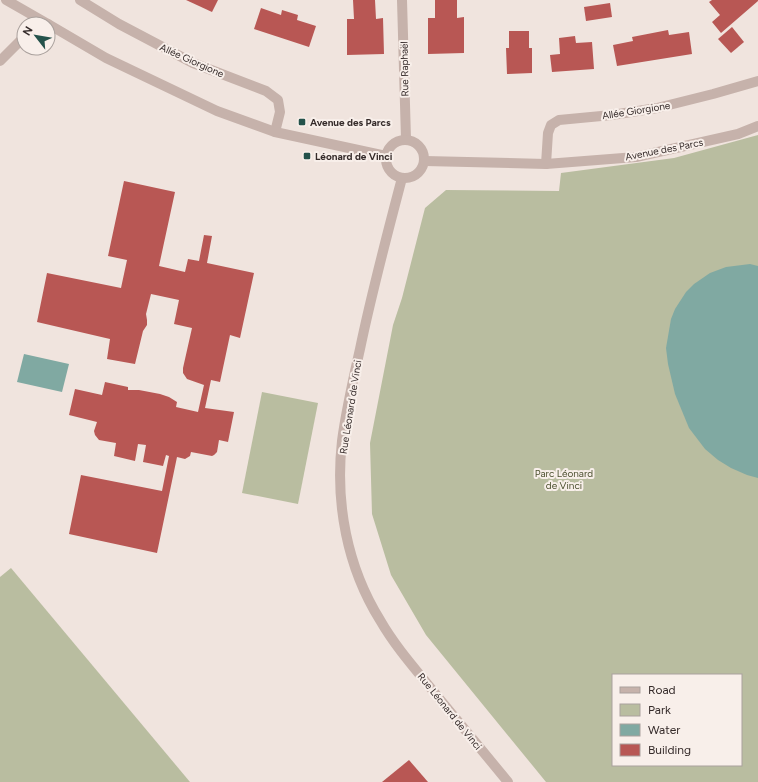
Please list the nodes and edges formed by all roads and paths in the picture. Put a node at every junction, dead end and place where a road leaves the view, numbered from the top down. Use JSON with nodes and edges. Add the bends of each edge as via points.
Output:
{"nodes":[{"id":1,"x":6,"y":0,"type":"edge"},
{"id":2,"x":80,"y":0,"type":"edge"},
{"id":3,"x":402,"y":0,"type":"edge"},
{"id":4,"x":32,"y":16,"type":"edge"},
{"id":5,"x":56,"y":30,"type":"edge"},
{"id":6,"x":16,"y":45,"type":"edge"},
{"id":7,"x":0,"y":61,"type":"edge"},
{"id":8,"x":758,"y":81,"type":"edge"},
{"id":9,"x":758,"y":126,"type":"edge"},
{"id":10,"x":275,"y":132,"type":"junction"},
{"id":11,"x":406,"y":139,"type":"junction"},
{"id":12,"x":386,"y":156,"type":"junction"},
{"id":13,"x":425,"y":161,"type":"junction"},
{"id":14,"x":546,"y":164,"type":"junction"},
{"id":15,"x":402,"y":178,"type":"junction"},
{"id":16,"x":508,"y":782,"type":"edge"}],
"edges":[{"from":1,"to":4,"type":"street"},
{"from":2,"to":10,"type":"street","name":"Allée Giorgione","via":[[119,24],[193,62],[266,91],[278,100],[280,112]]},
{"from":3,"to":11,"type":"street","name":"Rue Raphaël"},
{"from":5,"to":10,"type":"street","via":[[106,58],[217,111]]},
{"from":6,"to":7,"type":"street"},
{"from":8,"to":14,"type":"street","name":"Allée Giorgione","via":[[657,108],[559,120],[551,125],[548,133]]},
{"from":9,"to":14,"type":"street","name":"Avenue des Parcs","via":[[738,134],[636,156]]},
{"from":10,"to":12,"type":"street"},
{"from":11,"to":12,"type":"street","via":[[391,145]]},
{"from":11,"to":13,"type":"street","via":[[415,141],[420,146]]},
{"from":12,"to":15,"type":"street","via":[[390,171]]},
{"from":13,"to":14,"type":"street","name":"Avenue des Parcs"},
{"from":13,"to":15,"type":"street","via":[[423,168],[414,176]]},
{"from":15,"to":16,"type":"street","name":"Rue Léonard de Vinci","via":[[370,299],[348,401],[342,442],[340,484],[343,518],[351,555],[363,589],[380,620],[404,655]]}]}
